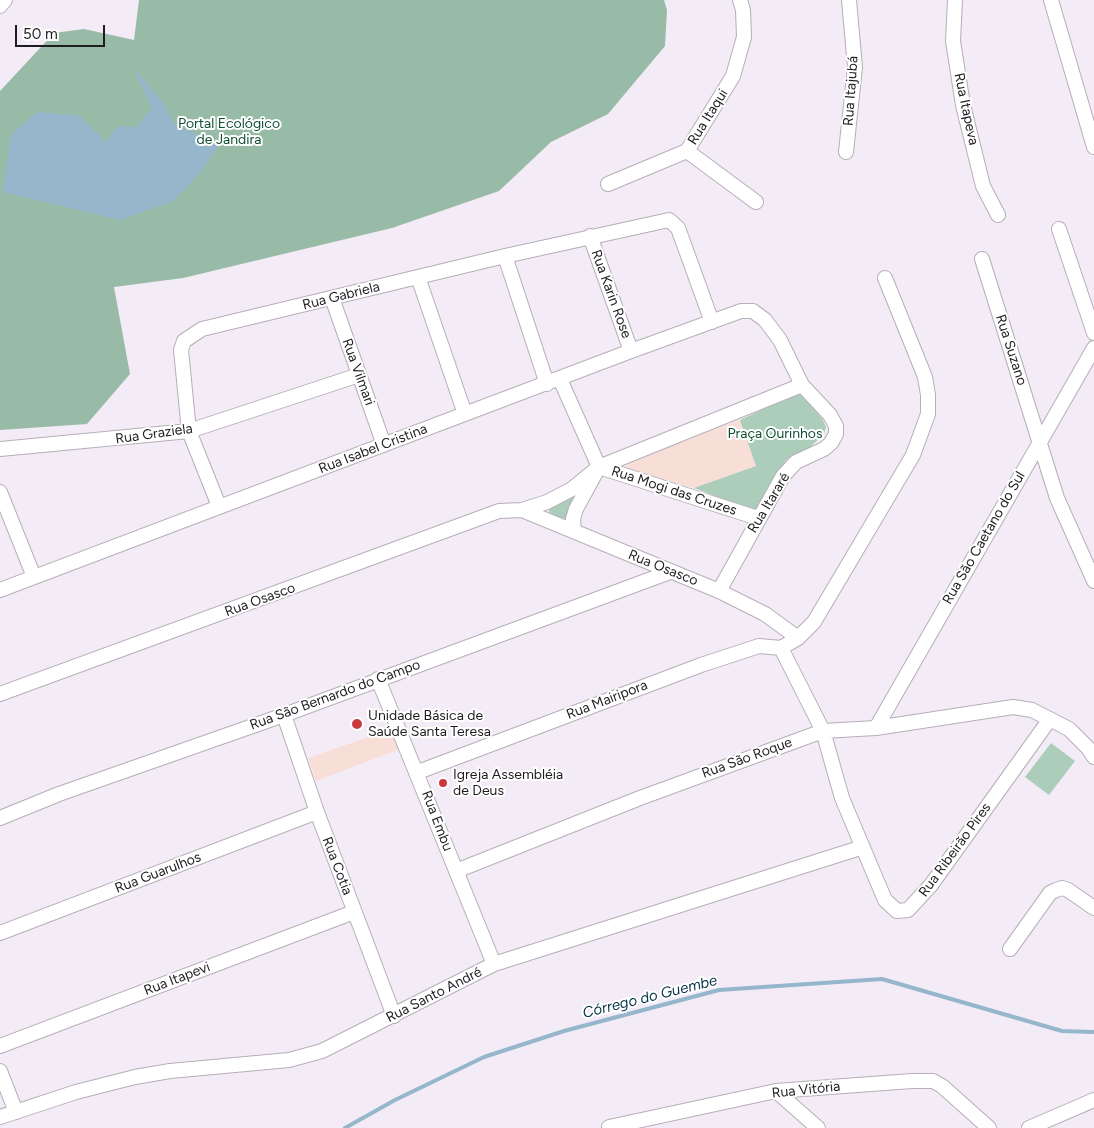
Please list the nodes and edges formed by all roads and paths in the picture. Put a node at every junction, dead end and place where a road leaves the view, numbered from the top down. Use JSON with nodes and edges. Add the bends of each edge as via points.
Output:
{"nodes":[{"id":1,"x":5,"y":0,"type":"edge"},
{"id":2,"x":740,"y":0,"type":"edge"},
{"id":3,"x":849,"y":0,"type":"edge"},
{"id":4,"x":955,"y":0,"type":"edge"},
{"id":5,"x":1051,"y":0,"type":"edge"},
{"id":6,"x":0,"y":6,"type":"edge"},
{"id":7,"x":1094,"y":147,"type":"edge"},
{"id":8,"x":687,"y":151,"type":"junction"},
{"id":9,"x":846,"y":152,"type":"dead end"},
{"id":10,"x":608,"y":184,"type":"dead end"},
{"id":11,"x":756,"y":202,"type":"dead end"},
{"id":12,"x":998,"y":215,"type":"dead end"},
{"id":13,"x":1059,"y":229,"type":"dead end"},
{"id":14,"x":590,"y":236,"type":"junction"},
{"id":15,"x":505,"y":256,"type":"junction"},
{"id":16,"x":982,"y":259,"type":"dead end"},
{"id":17,"x":418,"y":277,"type":"junction"},
{"id":18,"x":885,"y":278,"type":"dead end"},
{"id":19,"x":332,"y":298,"type":"junction"},
{"id":20,"x":712,"y":322,"type":"junction"},
{"id":21,"x":1094,"y":333,"type":"edge"},
{"id":22,"x":1094,"y":348,"type":"edge"},
{"id":23,"x":631,"y":351,"type":"junction"},
{"id":24,"x":359,"y":375,"type":"junction"},
{"id":25,"x":553,"y":382,"type":"junction"},
{"id":26,"x":802,"y":385,"type":"junction"},
{"id":27,"x":465,"y":414,"type":"junction"},
{"id":28,"x":189,"y":431,"type":"junction"},
{"id":29,"x":1040,"y":441,"type":"junction"},
{"id":30,"x":384,"y":445,"type":"junction"},
{"id":31,"x":0,"y":448,"type":"edge"},
{"id":32,"x":599,"y":467,"type":"junction"},
{"id":33,"x":0,"y":492,"type":"edge"},
{"id":34,"x":219,"y":506,"type":"junction"},
{"id":35,"x":522,"y":510,"type":"junction"},
{"id":36,"x":758,"y":518,"type":"junction"},
{"id":37,"x":574,"y":531,"type":"junction"},
{"id":38,"x":670,"y":572,"type":"junction"},
{"id":39,"x":34,"y":577,"type":"junction"},
{"id":40,"x":1094,"y":581,"type":"edge"},
{"id":41,"x":0,"y":590,"type":"edge"},
{"id":42,"x":719,"y":591,"type":"junction"},
{"id":43,"x":798,"y":638,"type":"junction"},
{"id":44,"x":781,"y":648,"type":"junction"},
{"id":45,"x":378,"y":679,"type":"junction"},
{"id":46,"x":0,"y":694,"type":"edge"},
{"id":47,"x":284,"y":715,"type":"junction"},
{"id":48,"x":1050,"y":719,"type":"junction"},
{"id":49,"x":876,"y":728,"type":"junction"},
{"id":50,"x":823,"y":731,"type":"junction"},
{"id":51,"x":1094,"y":757,"type":"edge"},
{"id":52,"x":418,"y":772,"type":"junction"},
{"id":53,"x":316,"y":812,"type":"junction"},
{"id":54,"x":0,"y":818,"type":"edge"},
{"id":55,"x":863,"y":847,"type":"junction"},
{"id":56,"x":456,"y":871,"type":"junction"},
{"id":57,"x":1094,"y":908,"type":"edge"},
{"id":58,"x":354,"y":912,"type":"junction"},
{"id":59,"x":0,"y":933,"type":"edge"},
{"id":60,"x":1010,"y":949,"type":"dead end"},
{"id":61,"x":494,"y":964,"type":"junction"},
{"id":62,"x":394,"y":1016,"type":"junction"},
{"id":63,"x":0,"y":1046,"type":"edge"},
{"id":64,"x":0,"y":1071,"type":"edge"},
{"id":65,"x":776,"y":1091,"type":"junction"},
{"id":66,"x":1094,"y":1100,"type":"edge"},
{"id":67,"x":16,"y":1112,"type":"junction"},
{"id":68,"x":0,"y":1117,"type":"edge"},
{"id":69,"x":609,"y":1127,"type":"edge"},
{"id":70,"x":818,"y":1128,"type":"edge"},
{"id":71,"x":989,"y":1128,"type":"edge"},
{"id":72,"x":1029,"y":1128,"type":"edge"}],
"edges":[{"from":1,"to":6,"type":"street"},
{"from":2,"to":8,"type":"street","name":"Rua Itaqui","via":[[744,38],[733,76]]},
{"from":3,"to":9,"type":"street","name":"Rua Itajubá","via":[[855,67]]},
{"from":4,"to":12,"type":"street","name":"Rua Itapeva","via":[[952,41],[964,105],[983,186]]},
{"from":5,"to":7,"type":"street"},
{"from":8,"to":10,"type":"street","name":"Rua Itaqui"},
{"from":8,"to":11,"type":"street"},
{"from":13,"to":21,"type":"street"},
{"from":14,"to":15,"type":"street","name":"Rua Gabriela"},
{"from":14,"to":20,"type":"street","name":"Rua Gabriela","via":[[670,220],[678,228]]},
{"from":14,"to":23,"type":"street","name":"Rua Karin Rose"},
{"from":15,"to":17,"type":"street","name":"Rua Gabriela"},
{"from":15,"to":25,"type":"street"},
{"from":16,"to":29,"type":"street","name":"Rua Suzano"},
{"from":17,"to":19,"type":"street","name":"Rua Gabriela"},
{"from":17,"to":27,"type":"street"},
{"from":18,"to":43,"type":"street","via":[[925,377],[928,414],[913,455],[832,594],[814,622]]},
{"from":19,"to":24,"type":"street","name":"Rua Vilmari"},
{"from":19,"to":28,"type":"street","name":"Rua Gabriela","via":[[202,329],[184,341],[180,350]]},
{"from":20,"to":23,"type":"street","name":"Rua Isabel Cristina"},
{"from":20,"to":26,"type":"street","name":"Rua Isabel Cristina","via":[[741,311],[753,311],[765,320],[780,340]]},
{"from":22,"to":29,"type":"street","name":"Rua São Caetano do Sul"},
{"from":23,"to":25,"type":"street","name":"Rua Isabel Cristina"},
{"from":24,"to":28,"type":"street","name":"Rua Graziela"},
{"from":24,"to":30,"type":"street","name":"Rua Vilmari"},
{"from":25,"to":27,"type":"street","name":"Rua Isabel Cristina"},
{"from":25,"to":32,"type":"street"},
{"from":26,"to":32,"type":"street","name":"Rua Osasco"},
{"from":26,"to":36,"type":"street","name":"Rua Itararé","via":[[830,415],[836,434],[824,449],[790,467]]},
{"from":27,"to":30,"type":"street","name":"Rua Isabel Cristina"},
{"from":28,"to":31,"type":"street","name":"Rua Graziela"},
{"from":28,"to":34,"type":"street","name":"Rua Gabriela"},
{"from":29,"to":40,"type":"street","name":"Rua Suzano","via":[[1057,498]]},
{"from":29,"to":49,"type":"street","name":"Rua São Caetano do Sul"},
{"from":30,"to":34,"type":"street","name":"Rua Isabel Cristina"},
{"from":32,"to":35,"type":"street","name":"Rua Osasco","via":[[572,489]]},
{"from":32,"to":36,"type":"street","name":"Rua Mogi das Cruzes"},
{"from":32,"to":37,"type":"street","name":"Rua Mogi das Cruzes","via":[[576,508]]},
{"from":33,"to":39,"type":"street"},
{"from":34,"to":39,"type":"street","name":"Rua Isabel Cristina"},
{"from":35,"to":37,"type":"street","name":"Rua Osasco"},
{"from":35,"to":46,"type":"street","name":"Rua Osasco","via":[[499,511]]},
{"from":36,"to":42,"type":"street","name":"Rua Itararé"},
{"from":37,"to":38,"type":"street","name":"Rua Osasco"},
{"from":38,"to":42,"type":"street","name":"Rua Osasco"},
{"from":38,"to":45,"type":"street","name":"Rua São Bernardo do Campo"},
{"from":39,"to":41,"type":"street","name":"Rua Isabel Cristina"},
{"from":42,"to":43,"type":"street","name":"Rua Osasco","via":[[765,614]]},
{"from":43,"to":44,"type":"street"},
{"from":44,"to":50,"type":"street","name":"Rua Ribeirão Pires"},
{"from":44,"to":52,"type":"street","name":"Rua Mairipora","via":[[759,646],[700,665]]},
{"from":45,"to":47,"type":"street","name":"Rua São Bernardo do Campo"},
{"from":45,"to":52,"type":"street","name":"Rua Embu"},
{"from":47,"to":53,"type":"street","name":"Rua Cotia"},
{"from":47,"to":54,"type":"street","name":"Rua São Bernardo do Campo"},
{"from":48,"to":49,"type":"street","name":"Rua São Roque","via":[[1032,710],[1013,707]]},
{"from":48,"to":51,"type":"street","name":"Rua São Roque","via":[[1069,729]]},
{"from":48,"to":55,"type":"street","name":"Rua Ribeirão Pires","via":[[931,885],[908,910],[897,911],[885,900]]},
{"from":49,"to":50,"type":"street","name":"Rua São Roque"},
{"from":50,"to":55,"type":"street","name":"Rua Ribeirão Pires","via":[[842,798]]},
{"from":50,"to":56,"type":"street","name":"Rua São Roque","via":[[640,798]]},
{"from":52,"to":56,"type":"street","name":"Rua Embu"},
{"from":53,"to":58,"type":"street","name":"Rua Cotia"},
{"from":53,"to":59,"type":"street","name":"Rua Guarulhos"},
{"from":55,"to":61,"type":"street","name":"Rua Santo André"},
{"from":56,"to":61,"type":"street","name":"Rua Embu"},
{"from":57,"to":60,"type":"street","via":[[1062,888],[1050,894]]},
{"from":58,"to":62,"type":"street","name":"Rua Cotia"},
{"from":58,"to":63,"type":"street","name":"Rua Itapevi"},
{"from":61,"to":62,"type":"street","name":"Rua Santo André"},
{"from":62,"to":67,"type":"street","name":"Rua Santo André","via":[[322,1051],[289,1060],[135,1077]]},
{"from":64,"to":67,"type":"street"},
{"from":65,"to":69,"type":"street","name":"Rua Vitória"},
{"from":65,"to":70,"type":"street"},
{"from":65,"to":71,"type":"street","name":"Rua Vitória","via":[[933,1081]]},
{"from":66,"to":72,"type":"street"},
{"from":67,"to":68,"type":"street","name":"Rua Santo André"}]}
